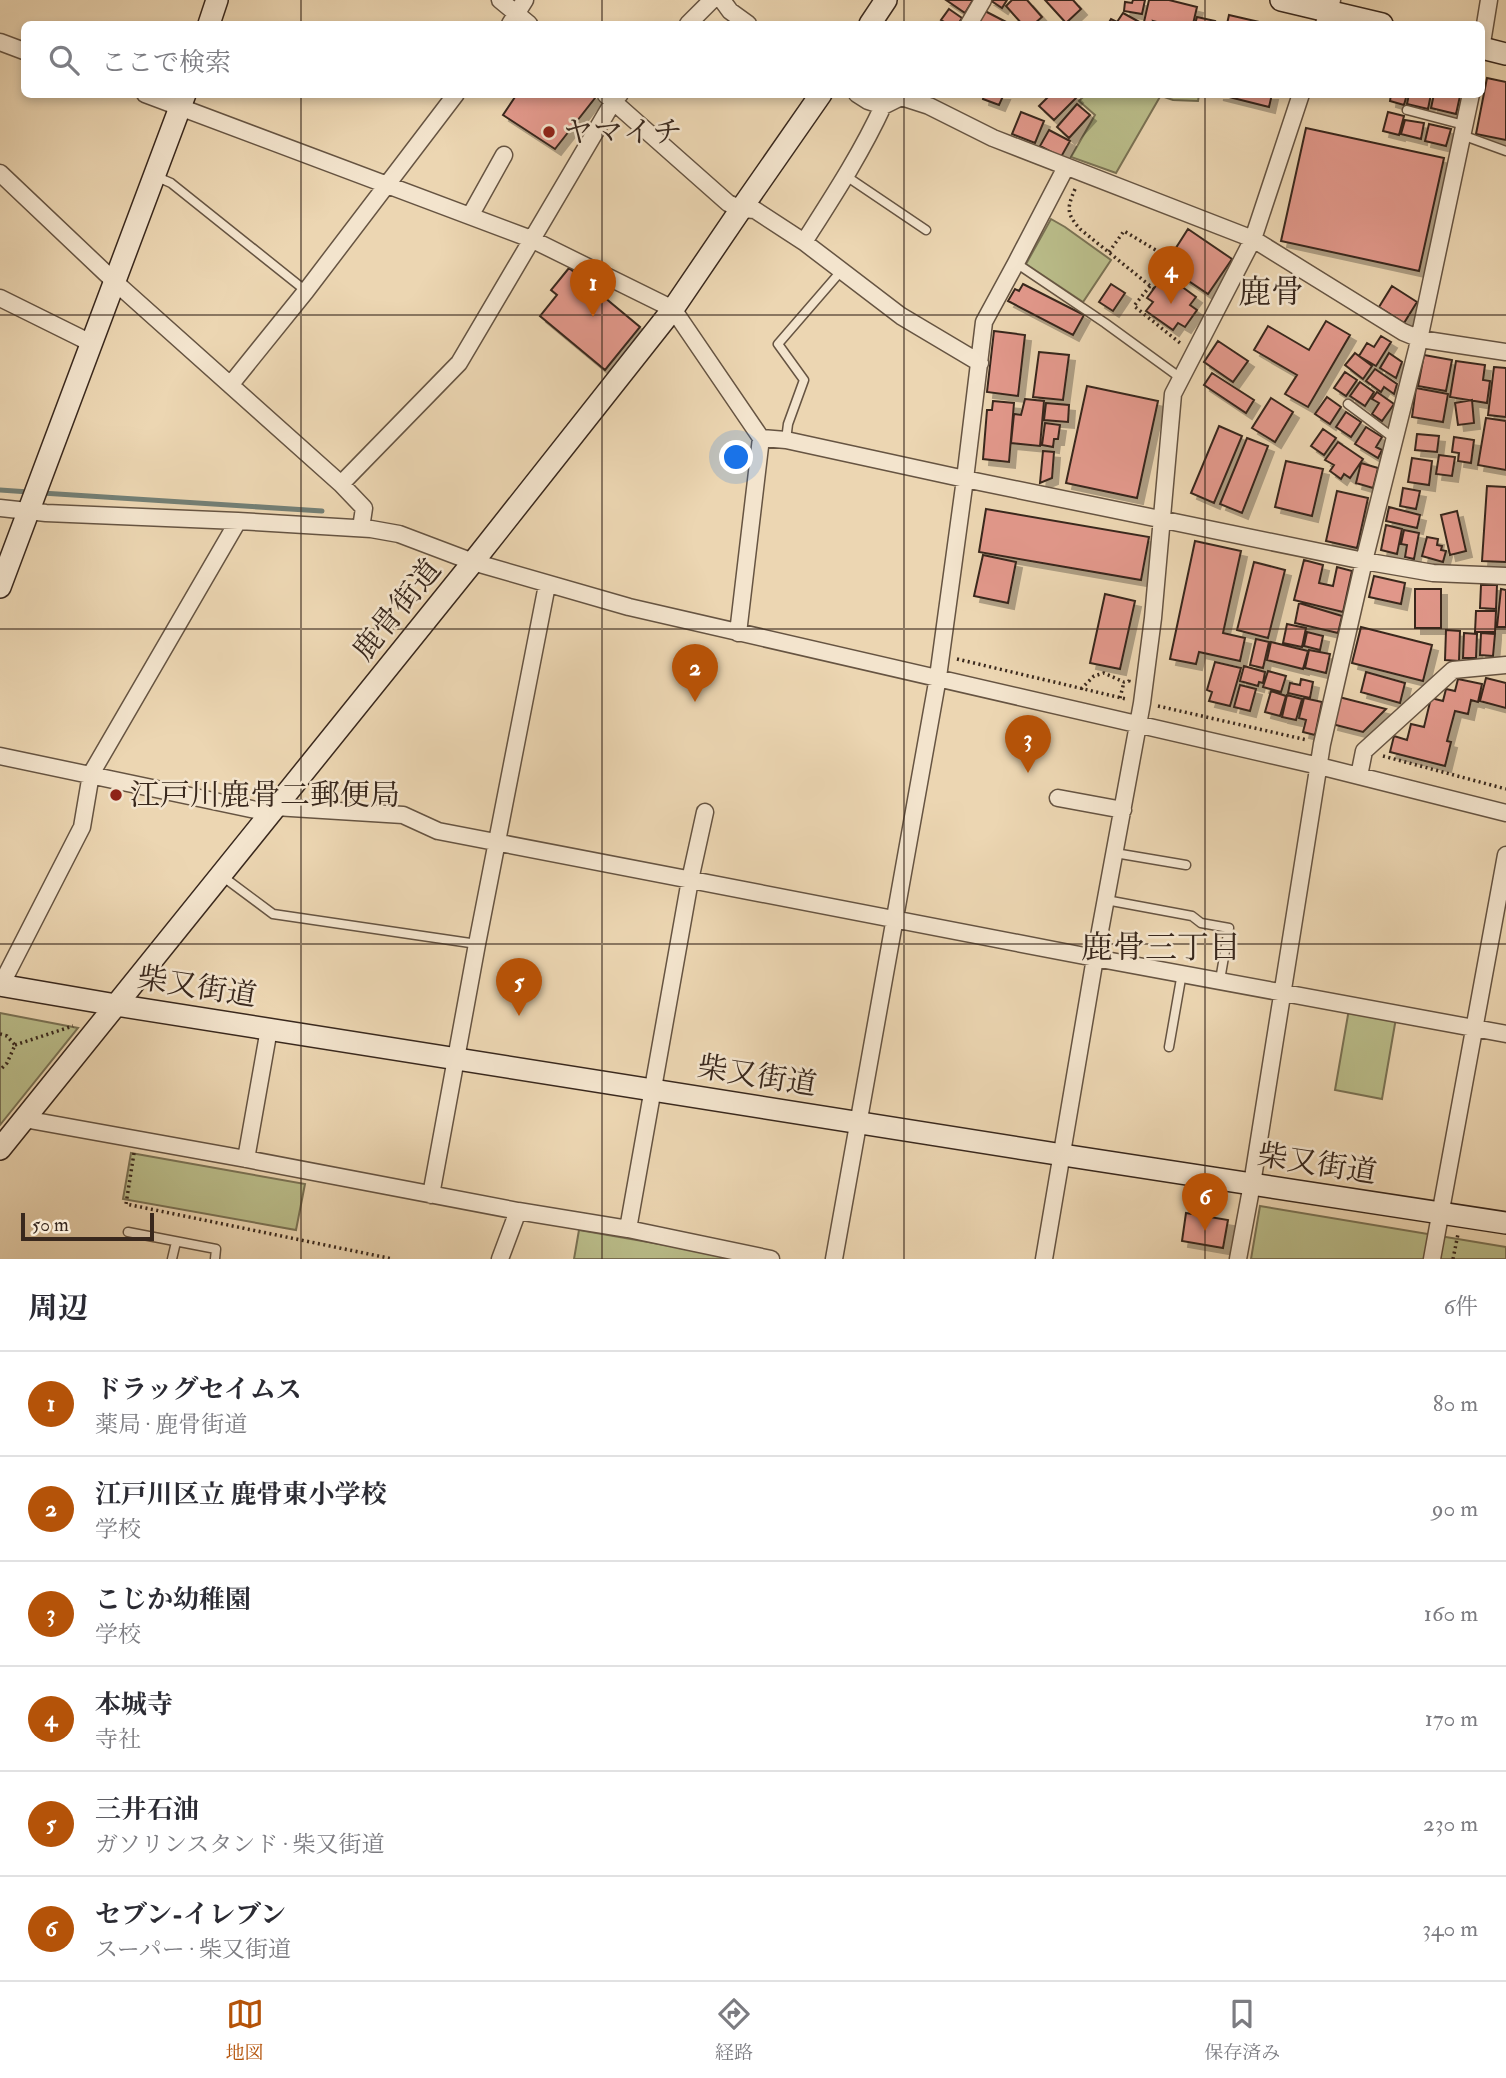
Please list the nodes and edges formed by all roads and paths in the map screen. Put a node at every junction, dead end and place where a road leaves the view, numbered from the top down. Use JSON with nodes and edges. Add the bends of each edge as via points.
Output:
{"nodes":[{"id":1,"x":218,"y":0,"type":"edge"},
{"id":2,"x":500,"y":0,"type":"edge"},
{"id":3,"x":712,"y":0,"type":"edge"},
{"id":4,"x":722,"y":0,"type":"edge"},
{"id":5,"x":886,"y":0,"type":"edge"},
{"id":6,"x":983,"y":0,"type":"edge"},
{"id":7,"x":1281,"y":0,"type":"edge"},
{"id":8,"x":1489,"y":0,"type":"edge"},
{"id":9,"x":1328,"y":12,"type":"edge"},
{"id":10,"x":521,"y":16,"type":"edge"},
{"id":11,"x":210,"y":21,"type":"edge"},
{"id":12,"x":691,"y":21,"type":"edge"},
{"id":13,"x":744,"y":21,"type":"edge"},
{"id":14,"x":872,"y":21,"type":"edge"},
{"id":15,"x":972,"y":21,"type":"edge"},
{"id":16,"x":1368,"y":21,"type":"edge"},
{"id":17,"x":1485,"y":25,"type":"edge"},
{"id":18,"x":0,"y":42,"type":"edge"},
{"id":19,"x":1485,"y":49,"type":"edge"},
{"id":20,"x":21,"y":50,"type":"edge"},
{"id":21,"x":1506,"y":54,"type":"edge"},
{"id":22,"x":453,"y":98,"type":"edge"},
{"id":23,"x":612,"y":98,"type":"edge"},
{"id":24,"x":614,"y":98,"type":"edge"},
{"id":25,"x":818,"y":98,"type":"edge"},
{"id":26,"x":863,"y":98,"type":"edge"},
{"id":27,"x":898,"y":98,"type":"edge"},
{"id":28,"x":907,"y":98,"type":"edge"},
{"id":29,"x":1300,"y":98,"type":"edge"},
{"id":30,"x":1470,"y":98,"type":"edge"},
{"id":31,"x":182,"y":101,"type":"edge"},
{"id":32,"x":883,"y":106,"type":"junction"},
{"id":33,"x":1406,"y":110,"type":"dead end"},
{"id":34,"x":1463,"y":130,"type":"junction"},
{"id":35,"x":1506,"y":151,"type":"edge"},
{"id":36,"x":504,"y":155,"type":"dead end"},
{"id":37,"x":1066,"y":167,"type":"junction"},
{"id":38,"x":0,"y":173,"type":"edge"},
{"id":39,"x":155,"y":176,"type":"junction"},
{"id":40,"x":846,"y":176,"type":"junction"},
{"id":41,"x":1078,"y":181,"type":"dead end"},
{"id":42,"x":387,"y":185,"type":"junction"},
{"id":43,"x":741,"y":208,"type":"junction"},
{"id":44,"x":471,"y":216,"type":"junction"},
{"id":45,"x":926,"y":230,"type":"dead end"},
{"id":46,"x":531,"y":239,"type":"junction"},
{"id":47,"x":1252,"y":239,"type":"junction"},
{"id":48,"x":804,"y":242,"type":"junction"},
{"id":49,"x":1109,"y":252,"type":"junction"},
{"id":50,"x":1169,"y":258,"type":"dead end"},
{"id":51,"x":1016,"y":263,"type":"junction"},
{"id":52,"x":842,"y":270,"type":"junction"},
{"id":53,"x":115,"y":282,"type":"junction"},
{"id":54,"x":306,"y":291,"type":"junction"},
{"id":55,"x":0,"y":298,"type":"edge"},
{"id":56,"x":673,"y":309,"type":"junction"},
{"id":57,"x":1420,"y":339,"type":"junction"},
{"id":58,"x":91,"y":343,"type":"junction"},
{"id":59,"x":1506,"y":352,"type":"edge"},
{"id":60,"x":1194,"y":354,"type":"junction"},
{"id":61,"x":980,"y":363,"type":"junction"},
{"id":62,"x":1182,"y":379,"type":"junction"},
{"id":63,"x":231,"y":384,"type":"junction"},
{"id":64,"x":1348,"y":404,"type":"dead end"},
{"id":65,"x":761,"y":438,"type":"junction"},
{"id":66,"x":1395,"y":439,"type":"junction"},
{"id":67,"x":786,"y":440,"type":"junction"},
{"id":68,"x":965,"y":479,"type":"junction"},
{"id":69,"x":341,"y":484,"type":"junction"},
{"id":70,"x":0,"y":508,"type":"edge"},
{"id":71,"x":29,"y":510,"type":"junction"},
{"id":72,"x":1161,"y":519,"type":"junction"},
{"id":73,"x":238,"y":521,"type":"junction"},
{"id":74,"x":361,"y":528,"type":"junction"},
{"id":75,"x":1364,"y":561,"type":"junction"},
{"id":76,"x":473,"y":562,"type":"junction"},
{"id":77,"x":1506,"y":576,"type":"edge"},
{"id":78,"x":547,"y":585,"type":"junction"},
{"id":79,"x":0,"y":587,"type":"edge"},
{"id":80,"x":738,"y":633,"type":"junction"},
{"id":81,"x":941,"y":655,"type":"junction"},
{"id":82,"x":1506,"y":665,"type":"edge"},
{"id":83,"x":1130,"y":670,"type":"dead end"},
{"id":84,"x":938,"y":677,"type":"junction"},
{"id":85,"x":1124,"y":682,"type":"junction"},
{"id":86,"x":1081,"y":688,"type":"junction"},
{"id":87,"x":1120,"y":698,"type":"junction"},
{"id":88,"x":1142,"y":703,"type":"junction"},
{"id":89,"x":1138,"y":725,"type":"junction"},
{"id":90,"x":1322,"y":744,"type":"junction"},
{"id":91,"x":1364,"y":751,"type":"junction"},
{"id":92,"x":0,"y":756,"type":"edge"},
{"id":93,"x":1320,"y":766,"type":"junction"},
{"id":94,"x":91,"y":774,"type":"junction"},
{"id":95,"x":1359,"y":776,"type":"junction"},
{"id":96,"x":1506,"y":789,"type":"edge"},
{"id":97,"x":1058,"y":799,"type":"dead end"},
{"id":98,"x":273,"y":810,"type":"junction"},
{"id":99,"x":1123,"y":810,"type":"junction"},
{"id":100,"x":705,"y":812,"type":"dead end"},
{"id":101,"x":1506,"y":813,"type":"edge"},
{"id":102,"x":497,"y":842,"type":"junction"},
{"id":103,"x":1115,"y":853,"type":"junction"},
{"id":104,"x":1506,"y":855,"type":"edge"},
{"id":105,"x":1186,"y":866,"type":"dead end"},
{"id":106,"x":220,"y":875,"type":"junction"},
{"id":107,"x":690,"y":880,"type":"junction"},
{"id":108,"x":1107,"y":900,"type":"junction"},
{"id":109,"x":1502,"y":904,"type":"edge"},
{"id":110,"x":896,"y":919,"type":"junction"},
{"id":111,"x":477,"y":944,"type":"junction"},
{"id":112,"x":1096,"y":958,"type":"junction"},
{"id":113,"x":1182,"y":973,"type":"junction"},
{"id":114,"x":1220,"y":980,"type":"junction"},
{"id":115,"x":1,"y":985,"type":"edge"},
{"id":116,"x":1282,"y":993,"type":"junction"},
{"id":117,"x":116,"y":1005,"type":"junction"},
{"id":118,"x":82,"y":1023,"type":"dead end"},
{"id":119,"x":1475,"y":1028,"type":"junction"},
{"id":120,"x":269,"y":1029,"type":"junction"},
{"id":121,"x":0,"y":1034,"type":"edge"},
{"id":122,"x":1506,"y":1034,"type":"edge"},
{"id":123,"x":15,"y":1045,"type":"junction"},
{"id":124,"x":1169,"y":1047,"type":"dead end"},
{"id":125,"x":457,"y":1058,"type":"junction"},
{"id":126,"x":0,"y":1070,"type":"edge"},
{"id":127,"x":654,"y":1090,"type":"junction"},
{"id":128,"x":24,"y":1119,"type":"junction"},
{"id":129,"x":859,"y":1122,"type":"junction"},
{"id":130,"x":0,"y":1149,"type":"edge"},
{"id":131,"x":134,"y":1151,"type":"dead end"},
{"id":132,"x":1063,"y":1155,"type":"junction"},
{"id":133,"x":246,"y":1159,"type":"junction"},
{"id":134,"x":1252,"y":1184,"type":"junction"},
{"id":135,"x":431,"y":1195,"type":"junction"},
{"id":136,"x":518,"y":1211,"type":"junction"},
{"id":137,"x":1441,"y":1212,"type":"junction"},
{"id":138,"x":1506,"y":1223,"type":"edge"},
{"id":139,"x":1459,"y":1228,"type":"dead end"},
{"id":140,"x":628,"y":1230,"type":"junction"},
{"id":141,"x":128,"y":1232,"type":"dead end"},
{"id":142,"x":176,"y":1242,"type":"junction"},
{"id":143,"x":172,"y":1259,"type":"edge"},
{"id":144,"x":215,"y":1259,"type":"edge"},
{"id":145,"x":393,"y":1259,"type":"edge"},
{"id":146,"x":500,"y":1259,"type":"edge"},
{"id":147,"x":771,"y":1259,"type":"edge"},
{"id":148,"x":834,"y":1259,"type":"edge"},
{"id":149,"x":1044,"y":1259,"type":"edge"},
{"id":150,"x":1238,"y":1259,"type":"edge"},
{"id":151,"x":1432,"y":1259,"type":"edge"},
{"id":152,"x":1453,"y":1259,"type":"edge"}],
"edges":[{"from":1,"to":11,"type":"street"},
{"from":2,"to":10,"type":"street"},
{"from":3,"to":12,"type":"street"},
{"from":4,"to":13,"type":"street"},
{"from":5,"to":14,"type":"street"},
{"from":6,"to":15,"type":"street"},
{"from":7,"to":9,"type":"street"},
{"from":8,"to":17,"type":"street"},
{"from":9,"to":16,"type":"street"},
{"from":18,"to":20,"type":"street"},
{"from":19,"to":21,"type":"street"},
{"from":22,"to":42,"type":"street"},
{"from":23,"to":46,"type":"street"},
{"from":24,"to":43,"type":"street","via":[[728,203]]},
{"from":25,"to":43,"type":"street","name":"鹿骨街道"},
{"from":26,"to":32,"type":"street"},
{"from":27,"to":32,"type":"street"},
{"from":28,"to":37,"type":"street"},
{"from":29,"to":47,"type":"street"},
{"from":30,"to":34,"type":"street"},
{"from":31,"to":39,"type":"street"},
{"from":31,"to":42,"type":"street"},
{"from":32,"to":40,"type":"street"},
{"from":33,"to":34,"type":"lane"},
{"from":34,"to":35,"type":"lane"},
{"from":34,"to":57,"type":"street"},
{"from":36,"to":44,"type":"street"},
{"from":37,"to":47,"type":"street"},
{"from":37,"to":51,"type":"street"},
{"from":38,"to":53,"type":"street"},
{"from":39,"to":53,"type":"street"},
{"from":39,"to":54,"type":"lane","via":[[171,183]]},
{"from":40,"to":45,"type":"lane"},
{"from":40,"to":48,"type":"street"},
{"from":41,"to":49,"type":"path","via":[[1069,205],[1072,219]]},
{"from":42,"to":44,"type":"street"},
{"from":42,"to":54,"type":"street"},
{"from":43,"to":48,"type":"street","via":[[755,210]]},
{"from":43,"to":56,"type":"street","name":"鹿骨街道"},
{"from":44,"to":46,"type":"street"},
{"from":46,"to":56,"type":"street"},
{"from":46,"to":69,"type":"street","via":[[459,363]]},
{"from":47,"to":57,"type":"street"},
{"from":47,"to":60,"type":"street"},
{"from":48,"to":52,"type":"street"},
{"from":49,"to":50,"type":"path","via":[[1124,231]]},
{"from":49,"to":60,"type":"path","via":[[1152,287],[1134,306]]},
{"from":51,"to":61,"type":"street","via":[[984,322]]},
{"from":51,"to":62,"type":"lane"},
{"from":52,"to":61,"type":"street","via":[[901,316]]},
{"from":52,"to":67,"type":"lane","via":[[778,344],[803,380]]},
{"from":53,"to":58,"type":"street"},
{"from":53,"to":63,"type":"street"},
{"from":54,"to":63,"type":"street"},
{"from":55,"to":58,"type":"street"},
{"from":56,"to":65,"type":"street"},
{"from":56,"to":76,"type":"street","name":"鹿骨街道"},
{"from":57,"to":59,"type":"street"},
{"from":57,"to":66,"type":"street"},
{"from":58,"to":71,"type":"street"},
{"from":60,"to":62,"type":"street"},
{"from":61,"to":68,"type":"street"},
{"from":62,"to":72,"type":"street","via":[[1173,394]]},
{"from":63,"to":69,"type":"street"},
{"from":64,"to":66,"type":"lane"},
{"from":65,"to":67,"type":"street"},
{"from":65,"to":80,"type":"street"},
{"from":66,"to":75,"type":"street"},
{"from":67,"to":68,"type":"street"},
{"from":68,"to":72,"type":"street"},
{"from":68,"to":81,"type":"street"},
{"from":69,"to":74,"type":"street","via":[[364,508]]},
{"from":70,"to":71,"type":"street"},
{"from":71,"to":73,"type":"street"},
{"from":71,"to":79,"type":"street"},
{"from":72,"to":75,"type":"street"},
{"from":72,"to":88,"type":"street"},
{"from":73,"to":74,"type":"street"},
{"from":73,"to":94,"type":"street"},
{"from":74,"to":76,"type":"street","via":[[399,534]]},
{"from":75,"to":77,"type":"street","via":[[1433,573]]},
{"from":75,"to":90,"type":"street"},
{"from":76,"to":78,"type":"street"},
{"from":76,"to":98,"type":"street","name":"鹿骨街道"},
{"from":78,"to":80,"type":"street"},
{"from":78,"to":102,"type":"street"},
{"from":80,"to":84,"type":"street"},
{"from":81,"to":84,"type":"street"},
{"from":81,"to":86,"type":"path"},
{"from":82,"to":91,"type":"street","via":[[1453,670]]},
{"from":83,"to":85,"type":"path","via":[[1129,681]]},
{"from":84,"to":89,"type":"street"},
{"from":84,"to":110,"type":"street"},
{"from":85,"to":86,"type":"path","via":[[1104,673]]},
{"from":85,"to":87,"type":"path"},
{"from":86,"to":87,"type":"path"},
{"from":87,"to":88,"type":"path"},
{"from":88,"to":89,"type":"street"},
{"from":88,"to":90,"type":"path"},
{"from":89,"to":93,"type":"street"},
{"from":89,"to":99,"type":"street"},
{"from":90,"to":93,"type":"street"},
{"from":91,"to":95,"type":"street"},
{"from":91,"to":96,"type":"path"},
{"from":92,"to":94,"type":"street"},
{"from":93,"to":95,"type":"street"},
{"from":93,"to":116,"type":"street"},
{"from":94,"to":98,"type":"street"},
{"from":94,"to":115,"type":"street","via":[[82,827]]},
{"from":95,"to":101,"type":"street"},
{"from":97,"to":99,"type":"street"},
{"from":98,"to":102,"type":"street","via":[[403,815],[438,831]]},
{"from":98,"to":106,"type":"street","name":"鹿骨街道"},
{"from":99,"to":103,"type":"street"},
{"from":100,"to":107,"type":"street"},
{"from":102,"to":107,"type":"street"},
{"from":102,"to":111,"type":"street"},
{"from":103,"to":105,"type":"lane"},
{"from":103,"to":108,"type":"street"},
{"from":104,"to":109,"type":"street"},
{"from":106,"to":111,"type":"lane","via":[[273,914]]},
{"from":106,"to":117,"type":"street","name":"鹿骨街道"},
{"from":107,"to":110,"type":"street"},
{"from":107,"to":127,"type":"street"},
{"from":108,"to":112,"type":"street"},
{"from":108,"to":114,"type":"lane","via":[[1229,928]]},
{"from":109,"to":119,"type":"street"},
{"from":110,"to":112,"type":"street"},
{"from":110,"to":129,"type":"street"},
{"from":111,"to":125,"type":"street"},
{"from":112,"to":113,"type":"street"},
{"from":112,"to":132,"type":"street"},
{"from":113,"to":114,"type":"street"},
{"from":113,"to":124,"type":"lane"},
{"from":114,"to":116,"type":"street"},
{"from":115,"to":117,"type":"street","name":"柴又街道"},
{"from":116,"to":119,"type":"street"},
{"from":116,"to":134,"type":"street"},
{"from":117,"to":120,"type":"street","name":"柴又街道"},
{"from":117,"to":128,"type":"street","name":"鹿骨街道"},
{"from":118,"to":123,"type":"path"},
{"from":119,"to":122,"type":"street"},
{"from":119,"to":137,"type":"street"},
{"from":120,"to":125,"type":"street","name":"柴又街道"},
{"from":120,"to":133,"type":"street"},
{"from":121,"to":123,"type":"path"},
{"from":123,"to":126,"type":"path"},
{"from":125,"to":127,"type":"street","name":"柴又街道"},
{"from":125,"to":135,"type":"street"},
{"from":127,"to":129,"type":"street","name":"柴又街道"},
{"from":127,"to":140,"type":"street"},
{"from":128,"to":130,"type":"street","name":"鹿骨街道"},
{"from":128,"to":133,"type":"street"},
{"from":129,"to":132,"type":"street","name":"柴又街道"},
{"from":129,"to":148,"type":"street"},
{"from":131,"to":145,"type":"path","via":[[126,1204]]},
{"from":132,"to":134,"type":"street","name":"柴又街道"},
{"from":132,"to":149,"type":"street"},
{"from":133,"to":135,"type":"street"},
{"from":134,"to":137,"type":"street","name":"柴又街道"},
{"from":134,"to":150,"type":"street"},
{"from":135,"to":136,"type":"street"},
{"from":136,"to":140,"type":"street"},
{"from":136,"to":146,"type":"street"},
{"from":137,"to":138,"type":"street","name":"柴又街道"},
{"from":137,"to":151,"type":"street"},
{"from":139,"to":152,"type":"path"},
{"from":140,"to":147,"type":"street"},
{"from":141,"to":142,"type":"lane"},
{"from":142,"to":143,"type":"lane"},
{"from":142,"to":144,"type":"lane","via":[[216,1250]]}]}
